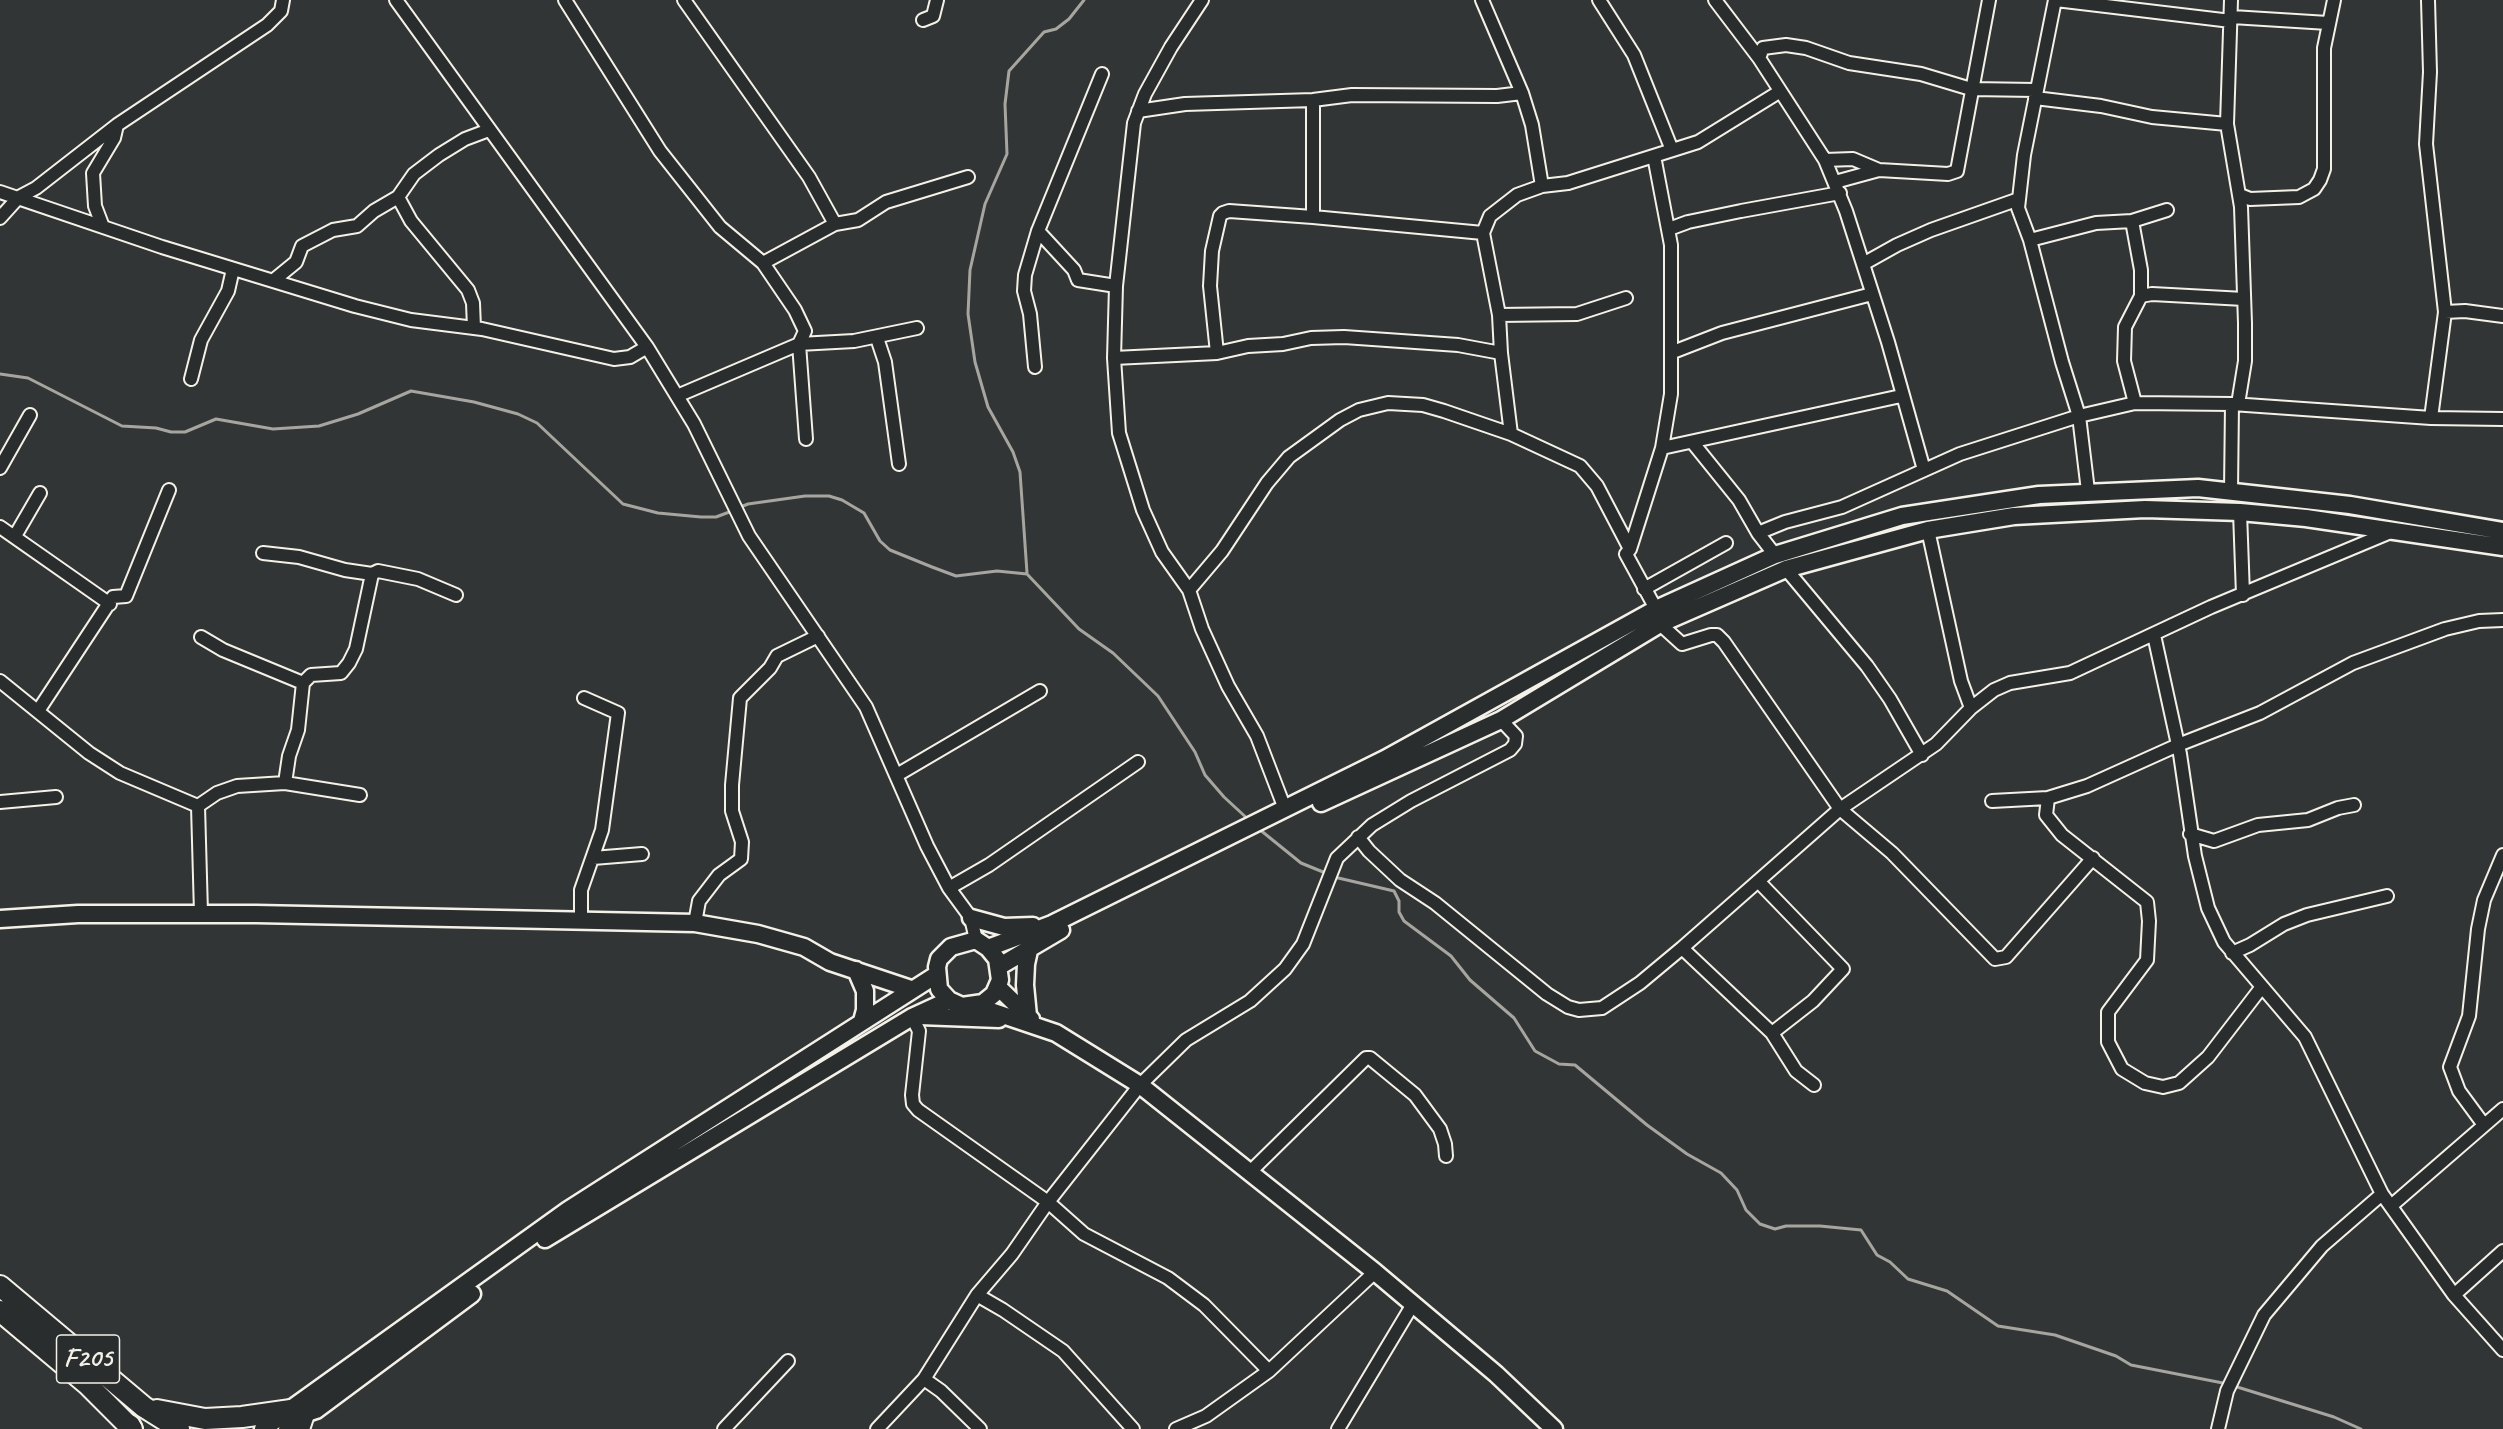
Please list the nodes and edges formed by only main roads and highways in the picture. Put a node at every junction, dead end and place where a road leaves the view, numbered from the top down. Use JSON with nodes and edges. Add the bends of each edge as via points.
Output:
{"nodes":[{"id":1,"x":2503,"y":531,"type":"edge"},
{"id":2,"x":2503,"y":547,"type":"edge"},
{"id":3,"x":1658,"y":616,"type":"junction"},
{"id":4,"x":1285,"y":813,"type":"junction"},
{"id":5,"x":1242,"y":834,"type":"junction"},
{"id":6,"x":971,"y":918,"type":"road end"},
{"id":7,"x":0,"y":919,"type":"edge"},
{"id":8,"x":1052,"y":924,"type":"junction"},
{"id":9,"x":982,"y":944,"type":"junction"},
{"id":10,"x":1030,"y":946,"type":"junction"},
{"id":11,"x":820,"y":955,"type":"junction"},
{"id":12,"x":1000,"y":966,"type":"junction"},
{"id":13,"x":856,"y":970,"type":"junction"},
{"id":14,"x":923,"y":982,"type":"junction"},
{"id":15,"x":998,"y":987,"type":"junction"},
{"id":16,"x":949,"y":1000,"type":"junction"},
{"id":17,"x":976,"y":1006,"type":"junction"},
{"id":18,"x":914,"y":1017,"type":"junction"},
{"id":19,"x":1028,"y":1020,"type":"junction"},
{"id":20,"x":862,"y":1021,"type":"junction"},
{"id":21,"x":0,"y":1286,"type":"edge"},
{"id":22,"x":0,"y":1311,"type":"edge"},
{"id":23,"x":144,"y":1407,"type":"junction"},
{"id":24,"x":295,"y":1420,"type":"edge"},
{"id":25,"x":130,"y":1428,"type":"edge"},
{"id":26,"x":179,"y":1429,"type":"edge"},
{"id":27,"x":263,"y":1429,"type":"edge"},
{"id":28,"x":1554,"y":1429,"type":"edge"}],
"edges":[{"from":1,"to":3,"type":"main road","via":[[2427,516],[2231,491],[2088,491],[1965,504],[1902,516],[1775,555]]},
{"from":2,"to":3,"type":"main road","via":[[2240,512],[2145,509],[2026,515],[1928,530],[1786,570]]},
{"from":3,"to":4,"type":"main road"},
{"from":3,"to":4,"type":"main road","via":[[1502,720]]},
{"from":4,"to":5,"type":"main road"},
{"from":5,"to":8,"type":"main road"},
{"from":5,"to":10,"type":"main road"},
{"from":6,"to":8,"type":"main road","via":[[1004,927]]},
{"from":7,"to":11,"type":"main road","via":[[78,914],[201,914],[695,923],[758,934]]},
{"from":8,"to":9,"type":"main road"},
{"from":9,"to":12,"type":"main road"},
{"from":9,"to":14,"type":"main road","via":[[958,943],[944,952]]},
{"from":10,"to":12,"type":"main road"},
{"from":10,"to":19,"type":"main road","via":[[1025,985]]},
{"from":11,"to":13,"type":"main road"},
{"from":11,"to":14,"type":"main road","via":[[837,953]]},
{"from":12,"to":15,"type":"main road"},
{"from":13,"to":14,"type":"main road"},
{"from":13,"to":20,"type":"main road","via":[[864,991]]},
{"from":14,"to":16,"type":"main road","via":[[939,989]]},
{"from":14,"to":20,"type":"main road"},
{"from":15,"to":17,"type":"main road","via":[[989,999]]},
{"from":15,"to":19,"type":"main road"},
{"from":16,"to":17,"type":"main road","via":[[962,1006]]},
{"from":16,"to":18,"type":"main road"},
{"from":17,"to":19,"type":"main road"},
{"from":18,"to":19,"type":"main road"},
{"from":18,"to":24,"type":"main road","via":[[542,1241],[316,1410]]},
{"from":19,"to":28,"type":"main road","via":[[1056,1032],[1140,1085],[1375,1272]]},
{"from":20,"to":24,"type":"main road","via":[[568,1210]]},
{"from":21,"to":23,"type":"main road","number":"F205"},
{"from":22,"to":25,"type":"main road","number":"F205","via":[[87,1384]]},
{"from":23,"to":24,"type":"main road","via":[[205,1419]]},
{"from":23,"to":26,"type":"main road","number":"F205"},
{"from":24,"to":27,"type":"main road"}]}
